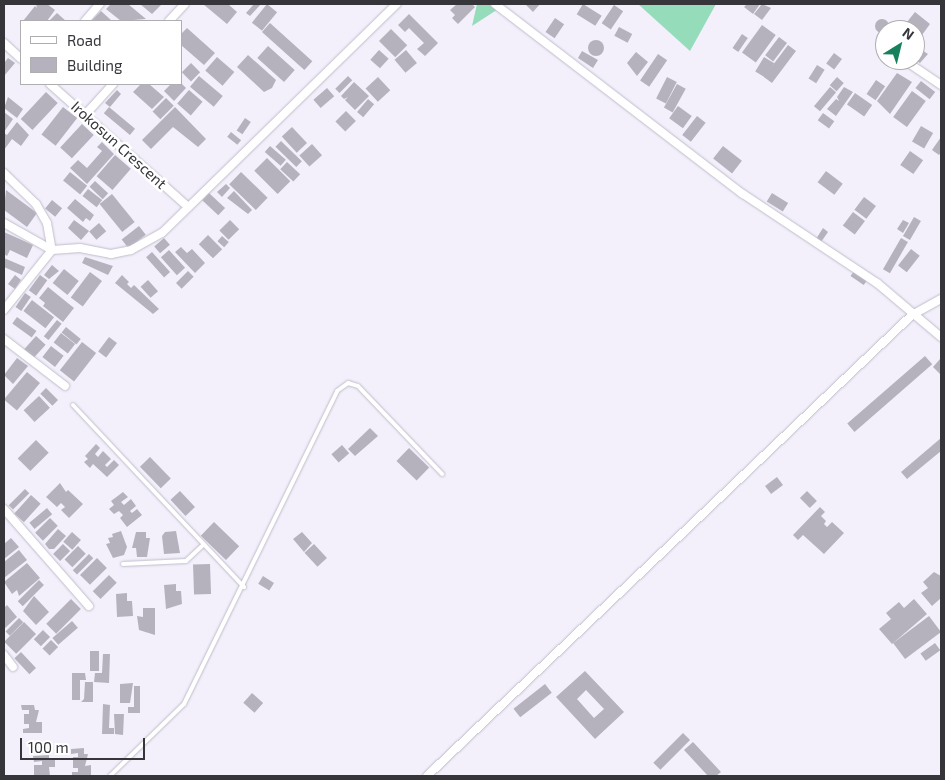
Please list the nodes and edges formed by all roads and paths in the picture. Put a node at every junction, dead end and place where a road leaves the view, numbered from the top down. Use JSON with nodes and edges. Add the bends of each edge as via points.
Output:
{"nodes":[{"id":1,"x":100,"y":4,"type":"edge"},
{"id":2,"x":185,"y":4,"type":"edge"},
{"id":3,"x":397,"y":4,"type":"edge"},
{"id":4,"x":495,"y":4,"type":"edge"},
{"id":5,"x":85,"y":20,"type":"edge"},
{"id":6,"x":170,"y":20,"type":"edge"},
{"id":7,"x":4,"y":44,"type":"edge"},
{"id":8,"x":20,"y":58,"type":"edge"},
{"id":9,"x":918,"y":70,"type":"edge"},
{"id":10,"x":51,"y":85,"type":"edge"},
{"id":11,"x":112,"y":85,"type":"edge"},
{"id":12,"x":941,"y":86,"type":"edge"},
{"id":13,"x":85,"y":115,"type":"junction"},
{"id":14,"x":4,"y":173,"type":"edge"},
{"id":15,"x":188,"y":207,"type":"junction"},
{"id":16,"x":4,"y":224,"type":"edge"},
{"id":17,"x":52,"y":250,"type":"junction"},
{"id":18,"x":941,"y":299,"type":"edge"},
{"id":19,"x":4,"y":310,"type":"edge"},
{"id":20,"x":912,"y":315,"type":"junction"},
{"id":21,"x":941,"y":337,"type":"edge"},
{"id":22,"x":4,"y":338,"type":"edge"},
{"id":23,"x":65,"y":386,"type":"dead end"},
{"id":24,"x":73,"y":405,"type":"dead end"},
{"id":25,"x":442,"y":474,"type":"dead end"},
{"id":26,"x":4,"y":509,"type":"edge"},
{"id":27,"x":202,"y":545,"type":"junction"},
{"id":28,"x":123,"y":564,"type":"dead end"},
{"id":29,"x":244,"y":587,"type":"junction"},
{"id":30,"x":89,"y":606,"type":"dead end"},
{"id":31,"x":4,"y":655,"type":"edge"},
{"id":32,"x":13,"y":667,"type":"dead end"},
{"id":33,"x":110,"y":776,"type":"edge"},
{"id":34,"x":427,"y":776,"type":"edge"}],
"edges":[{"from":1,"to":5,"type":"street"},
{"from":2,"to":6,"type":"street"},
{"from":3,"to":15,"type":"street"},
{"from":4,"to":20,"type":"street","via":[[743,194],[877,283]]},
{"from":7,"to":8,"type":"street"},
{"from":9,"to":12,"type":"street"},
{"from":10,"to":13,"type":"street","name":"Irokosun Crescent"},
{"from":11,"to":13,"type":"street"},
{"from":13,"to":15,"type":"street","name":"Irokosun Crescent"},
{"from":14,"to":17,"type":"street","via":[[36,204],[47,223]]},
{"from":15,"to":17,"type":"street","via":[[162,233],[131,250],[111,254],[80,248]]},
{"from":16,"to":17,"type":"street"},
{"from":17,"to":19,"type":"street"},
{"from":18,"to":20,"type":"street"},
{"from":20,"to":21,"type":"street"},
{"from":20,"to":34,"type":"street"},
{"from":22,"to":23,"type":"street"},
{"from":24,"to":27,"type":"lane"},
{"from":25,"to":29,"type":"lane","via":[[358,386],[348,383],[337,391]]},
{"from":26,"to":30,"type":"street"},
{"from":27,"to":28,"type":"lane","via":[[186,561]]},
{"from":27,"to":29,"type":"lane"},
{"from":29,"to":33,"type":"lane","via":[[184,704]]},
{"from":31,"to":32,"type":"street"}]}
